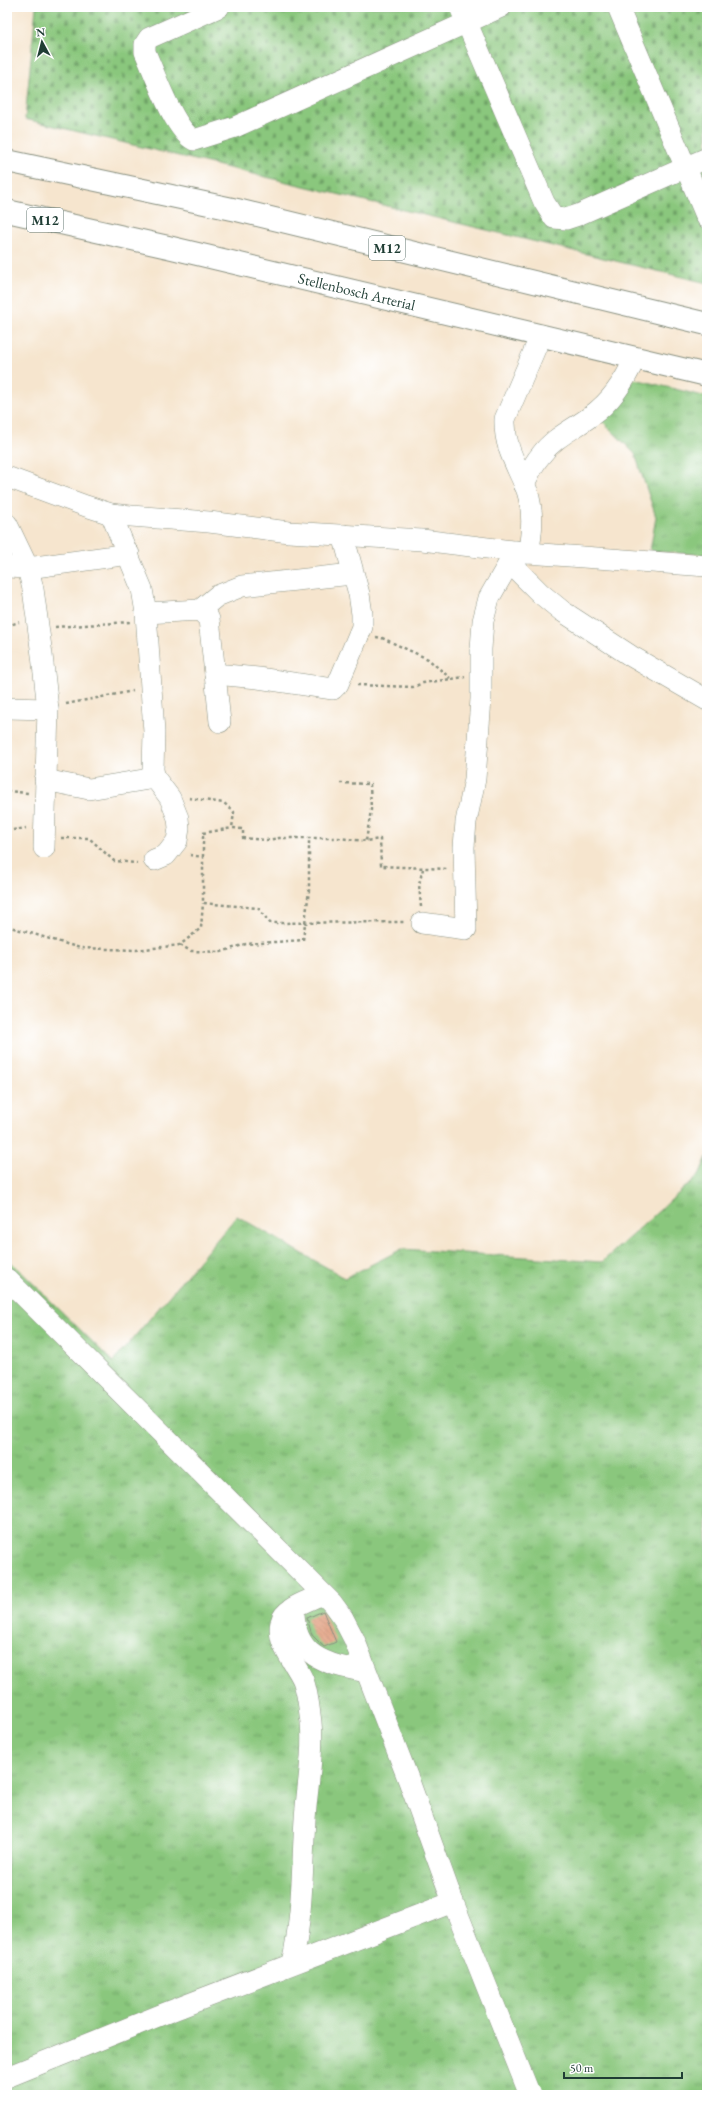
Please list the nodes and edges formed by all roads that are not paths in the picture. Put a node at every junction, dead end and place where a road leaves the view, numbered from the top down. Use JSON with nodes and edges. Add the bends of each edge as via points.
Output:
{"nodes":[{"id":1,"x":219,"y":7,"type":"edge"},
{"id":2,"x":501,"y":7,"type":"edge"},
{"id":3,"x":618,"y":7,"type":"edge"},
{"id":4,"x":463,"y":14,"type":"edge"},
{"id":5,"x":707,"y":158,"type":"edge"},
{"id":6,"x":7,"y":161,"type":"edge"},
{"id":7,"x":686,"y":168,"type":"junction"},
{"id":8,"x":7,"y":211,"type":"edge"},
{"id":9,"x":707,"y":218,"type":"edge"},
{"id":10,"x":707,"y":324,"type":"edge"},
{"id":11,"x":541,"y":335,"type":"junction"},
{"id":12,"x":635,"y":358,"type":"junction"},
{"id":13,"x":707,"y":375,"type":"edge"},
{"id":14,"x":7,"y":477,"type":"edge"},
{"id":15,"x":524,"y":484,"type":"junction"},
{"id":16,"x":111,"y":514,"type":"junction"},
{"id":17,"x":7,"y":524,"type":"edge"},
{"id":18,"x":343,"y":535,"type":"junction"},
{"id":19,"x":129,"y":554,"type":"junction"},
{"id":20,"x":518,"y":555,"type":"junction"},
{"id":21,"x":707,"y":566,"type":"edge"},
{"id":22,"x":7,"y":567,"type":"edge"},
{"id":23,"x":28,"y":568,"type":"junction"},
{"id":24,"x":352,"y":574,"type":"junction"},
{"id":25,"x":200,"y":610,"type":"junction"},
{"id":26,"x":146,"y":613,"type":"junction"},
{"id":27,"x":215,"y":674,"type":"junction"},
{"id":28,"x":707,"y":700,"type":"edge"},
{"id":29,"x":7,"y":708,"type":"edge"},
{"id":30,"x":48,"y":709,"type":"junction"},
{"id":31,"x":220,"y":722,"type":"dead end"},
{"id":32,"x":156,"y":778,"type":"junction"},
{"id":33,"x":45,"y":780,"type":"junction"},
{"id":34,"x":44,"y":848,"type":"dead end"},
{"id":35,"x":154,"y":860,"type":"road end"},
{"id":36,"x":422,"y":922,"type":"road end"},
{"id":37,"x":7,"y":1279,"type":"edge"},
{"id":38,"x":322,"y":1594,"type":"junction"},
{"id":39,"x":294,"y":1608,"type":"junction"},
{"id":40,"x":366,"y":1672,"type":"junction"},
{"id":41,"x":453,"y":1902,"type":"junction"},
{"id":42,"x":292,"y":1964,"type":"junction"},
{"id":43,"x":7,"y":2077,"type":"edge"},
{"id":44,"x":530,"y":2095,"type":"edge"}],
"edges":[{"from":1,"to":4,"type":"street","via":[[149,38],[145,44],[166,100],[184,132],[194,140],[235,127]]},
{"from":2,"to":4,"type":"street"},
{"from":3,"to":7,"type":"street"},
{"from":4,"to":7,"type":"street","via":[[544,202],[554,218],[566,219],[578,215]]},
{"from":5,"to":7,"type":"street"},
{"from":6,"to":10,"type":"main road","number":"M12","via":[[237,210]]},
{"from":7,"to":9,"type":"street"},
{"from":8,"to":11,"type":"main road","name":"Stellenbosch Arterial","number":"M12"},
{"from":11,"to":12,"type":"main road","name":"Stellenbosch Arterial","number":"M12"},
{"from":11,"to":15,"type":"street","via":[[505,419],[504,434],[508,450]]},
{"from":12,"to":13,"type":"main road","name":"Stellenbosch Arterial","number":"M12"},
{"from":12,"to":15,"type":"street","via":[[621,386],[592,416],[557,438],[534,465]]},
{"from":14,"to":16,"type":"street"},
{"from":15,"to":20,"type":"street","via":[[532,516],[532,535]]},
{"from":16,"to":18,"type":"street"},
{"from":16,"to":19,"type":"street"},
{"from":17,"to":23,"type":"street"},
{"from":18,"to":20,"type":"street","via":[[422,540]]},
{"from":18,"to":24,"type":"street"},
{"from":19,"to":23,"type":"street"},
{"from":19,"to":26,"type":"street","via":[[142,589]]},
{"from":20,"to":21,"type":"street"},
{"from":20,"to":28,"type":"street","via":[[540,593],[562,611],[631,656]]},
{"from":20,"to":36,"type":"street","via":[[489,598],[480,649],[481,676],[475,779],[466,822],[466,929]]},
{"from":22,"to":23,"type":"street"},
{"from":23,"to":30,"type":"street","via":[[39,626]]},
{"from":24,"to":25,"type":"street","via":[[242,586],[217,596]]},
{"from":24,"to":27,"type":"street","via":[[362,614],[362,627],[338,684],[333,689]]},
{"from":25,"to":26,"type":"street"},
{"from":25,"to":27,"type":"street","via":[[209,619]]},
{"from":26,"to":32,"type":"street","via":[[154,732],[152,761]]},
{"from":27,"to":31,"type":"street"},
{"from":29,"to":30,"type":"street"},
{"from":30,"to":33,"type":"street"},
{"from":32,"to":33,"type":"street","via":[[90,789]]},
{"from":32,"to":35,"type":"street","via":[[170,798],[179,828],[177,842],[166,855]]},
{"from":33,"to":34,"type":"street"},
{"from":37,"to":38,"type":"street"},
{"from":38,"to":39,"type":"street"},
{"from":38,"to":40,"type":"street","via":[[343,1618]]},
{"from":39,"to":40,"type":"street","via":[[297,1632],[307,1651],[327,1663]]},
{"from":39,"to":42,"type":"street","via":[[283,1617],[280,1632],[288,1655],[304,1681],[311,1724],[300,1917]]},
{"from":40,"to":41,"type":"street"},
{"from":41,"to":42,"type":"street"},
{"from":41,"to":44,"type":"street"},
{"from":42,"to":43,"type":"street"}]}
